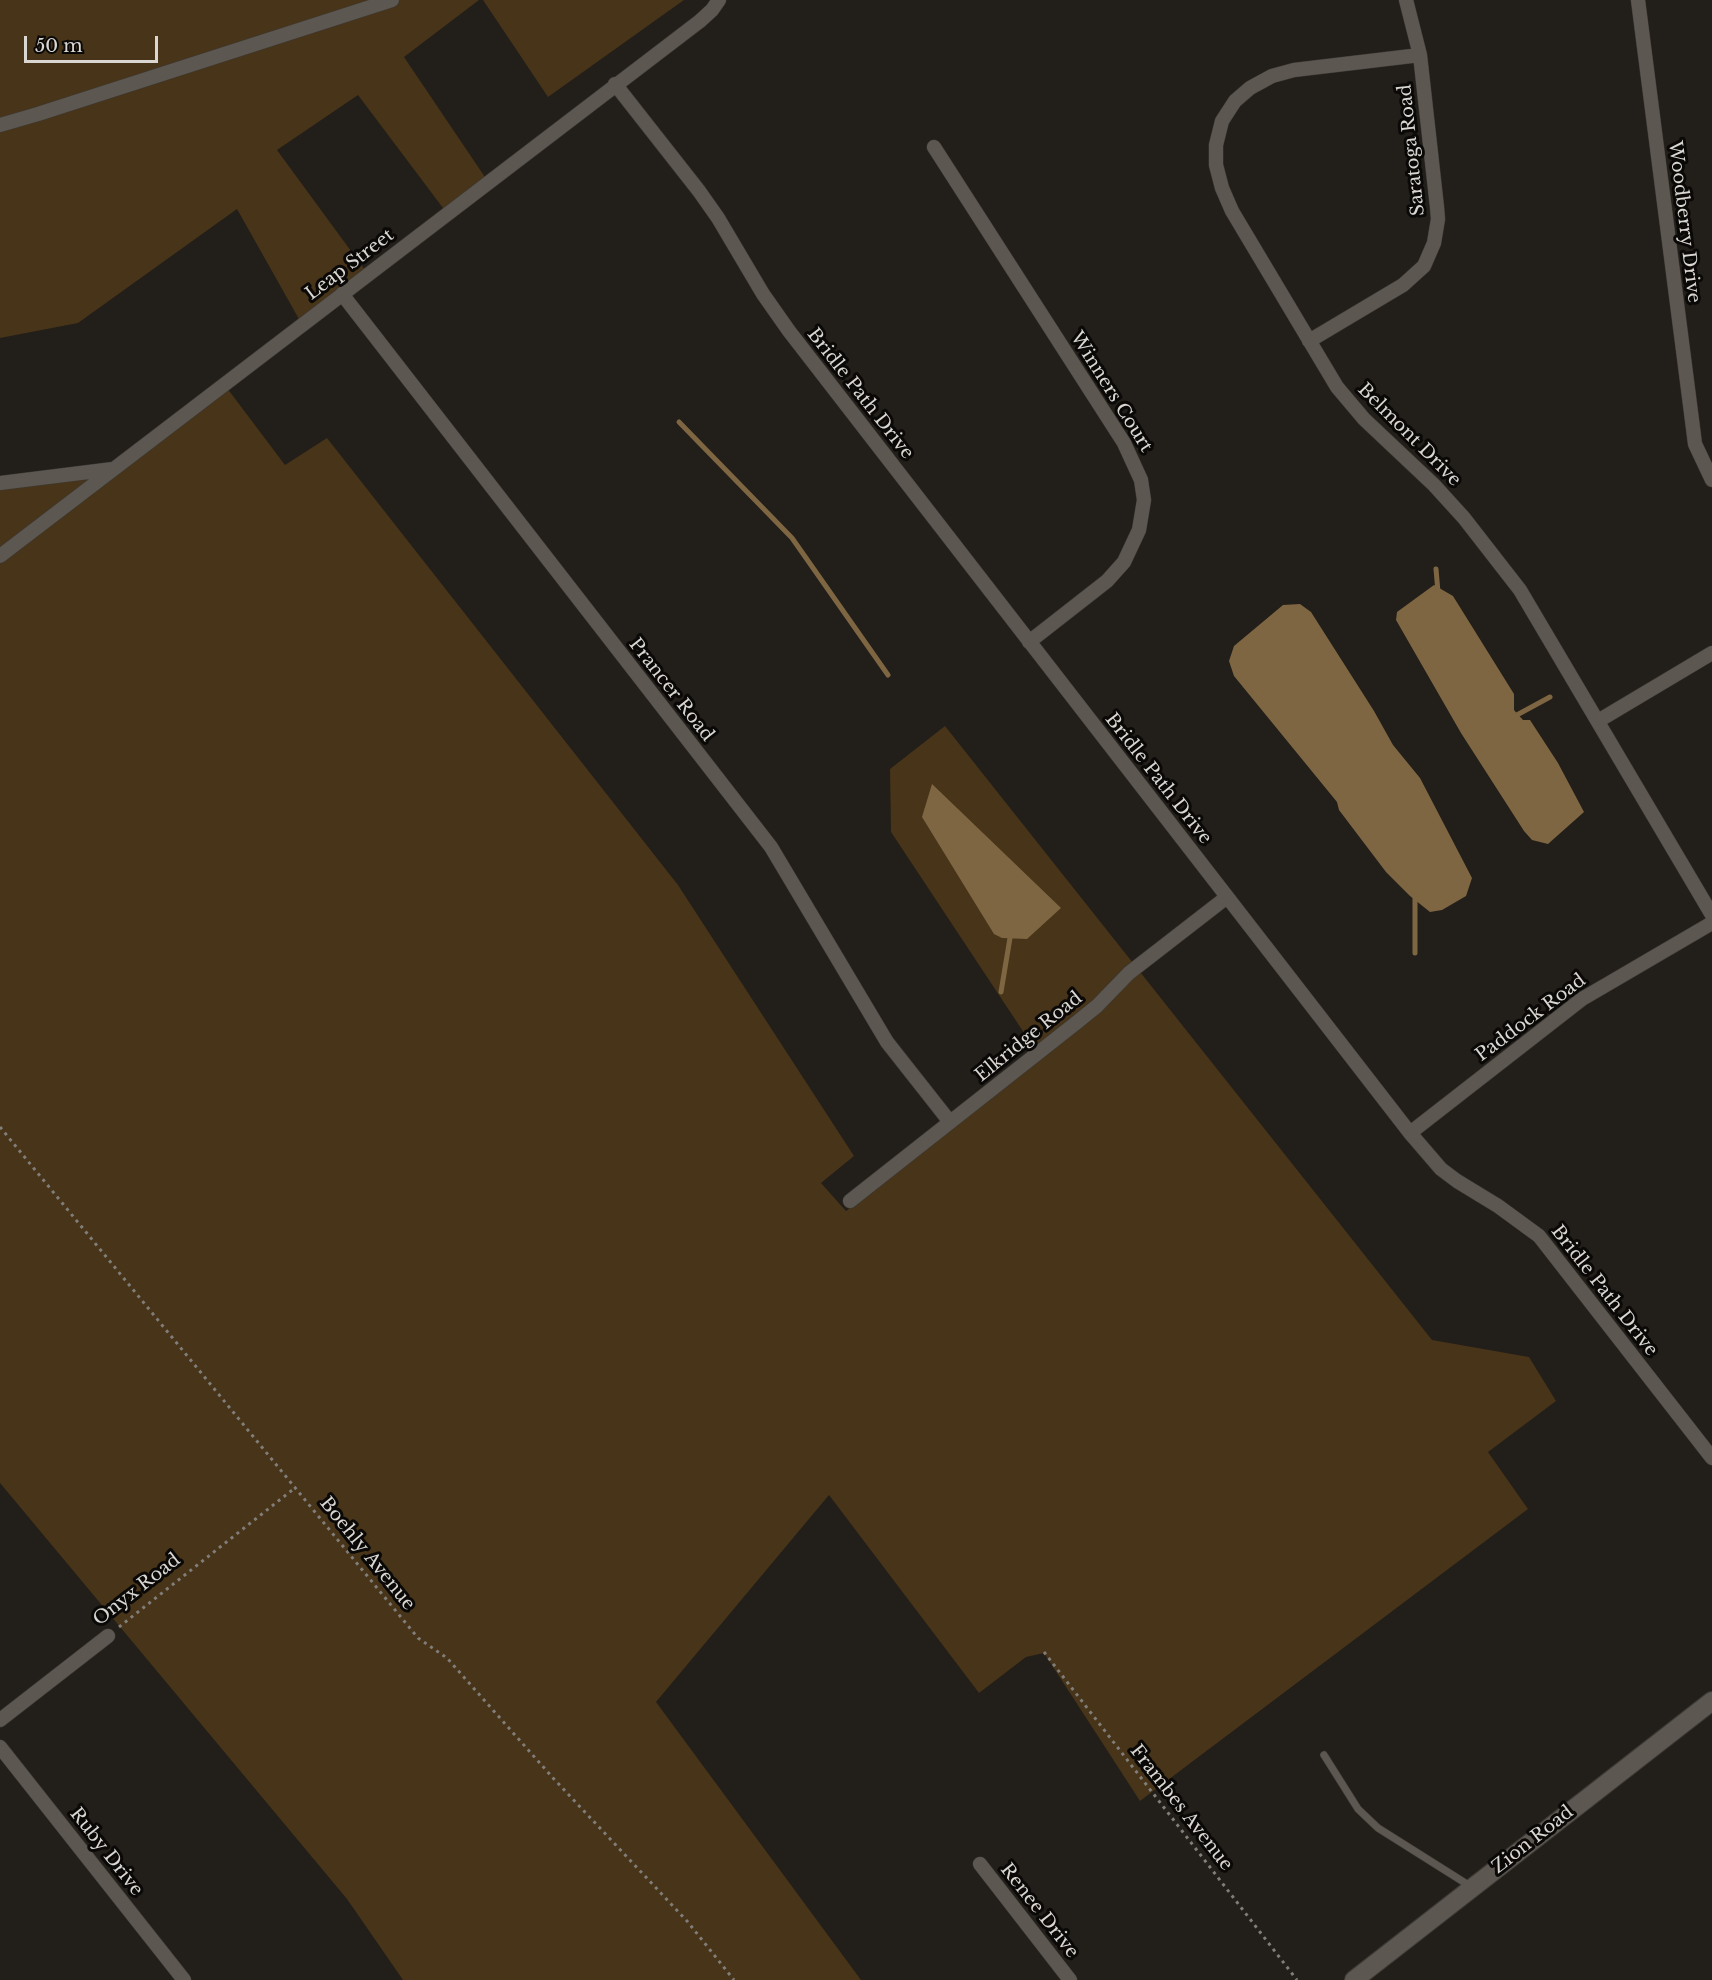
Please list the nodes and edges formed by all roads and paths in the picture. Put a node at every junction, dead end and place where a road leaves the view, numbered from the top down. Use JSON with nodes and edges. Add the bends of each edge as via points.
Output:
{"nodes":[{"id":1,"x":392,"y":0,"type":"edge"},
{"id":2,"x":719,"y":0,"type":"edge"},
{"id":3,"x":1406,"y":0,"type":"edge"},
{"id":4,"x":1638,"y":0,"type":"edge"},
{"id":5,"x":1420,"y":55,"type":"junction"},
{"id":6,"x":615,"y":84,"type":"junction"},
{"id":7,"x":0,"y":125,"type":"edge"},
{"id":8,"x":934,"y":147,"type":"dead end"},
{"id":9,"x":342,"y":294,"type":"junction"},
{"id":10,"x":1309,"y":341,"type":"junction"},
{"id":11,"x":115,"y":469,"type":"junction"},
{"id":12,"x":1712,"y":480,"type":"edge"},
{"id":13,"x":0,"y":483,"type":"edge"},
{"id":14,"x":0,"y":556,"type":"edge"},
{"id":15,"x":1029,"y":642,"type":"junction"},
{"id":16,"x":1712,"y":654,"type":"edge"},
{"id":17,"x":1598,"y":722,"type":"junction"},
{"id":18,"x":1227,"y":897,"type":"junction"},
{"id":19,"x":1712,"y":915,"type":"edge"},
{"id":20,"x":1712,"y":923,"type":"edge"},
{"id":21,"x":950,"y":1122,"type":"junction"},
{"id":22,"x":0,"y":1127,"type":"edge"},
{"id":23,"x":1410,"y":1133,"type":"junction"},
{"id":24,"x":850,"y":1201,"type":"dead end"},
{"id":25,"x":1712,"y":1458,"type":"edge"},
{"id":26,"x":296,"y":1487,"type":"junction"},
{"id":27,"x":108,"y":1636,"type":"joint"},
{"id":28,"x":1044,"y":1652,"type":"dead end"},
{"id":29,"x":1712,"y":1701,"type":"edge"},
{"id":30,"x":0,"y":1720,"type":"edge"},
{"id":31,"x":0,"y":1747,"type":"edge"},
{"id":32,"x":1324,"y":1755,"type":"dead end"},
{"id":33,"x":980,"y":1864,"type":"dead end"},
{"id":34,"x":1472,"y":1887,"type":"junction"},
{"id":35,"x":184,"y":1980,"type":"edge"},
{"id":36,"x":734,"y":1980,"type":"edge"},
{"id":37,"x":1070,"y":1980,"type":"edge"},
{"id":38,"x":1297,"y":1980,"type":"edge"},
{"id":39,"x":1354,"y":1980,"type":"edge"}],
"edges":[{"from":1,"to":7,"type":"street"},
{"from":2,"to":6,"type":"street","name":"Leap Street","via":[[700,21]]},
{"from":3,"to":5,"type":"street","name":"Saratoga Road"},
{"from":4,"to":12,"type":"street","name":"Woodberry Drive","via":[[1692,428]]},
{"from":5,"to":10,"type":"street","name":"Saratoga Road","via":[[1438,219],[1434,243],[1424,266],[1403,285]]},
{"from":5,"to":10,"type":"street","name":"Belmont Drive","via":[[1272,76],[1235,100],[1222,121],[1216,165],[1222,188]]},
{"from":6,"to":9,"type":"street","name":"Leap Street"},
{"from":6,"to":15,"type":"street","name":"Bridle Path Drive","via":[[718,218],[789,331]]},
{"from":8,"to":15,"type":"street","name":"Winners Court","via":[[1125,443],[1141,480],[1144,500],[1139,530],[1124,562],[1107,581]]},
{"from":9,"to":11,"type":"street","name":"Leap Street"},
{"from":9,"to":21,"type":"street","name":"Prancer Road","via":[[771,847],[887,1042]]},
{"from":10,"to":17,"type":"street","name":"Belmont Drive","via":[[1337,387],[1364,420],[1434,485],[1491,551],[1529,605]]},
{"from":11,"to":13,"type":"street"},
{"from":11,"to":14,"type":"street","name":"Leap Street"},
{"from":15,"to":18,"type":"street","name":"Bridle Path Drive"},
{"from":16,"to":17,"type":"street"},
{"from":17,"to":19,"type":"street","name":"Belmont Drive"},
{"from":18,"to":21,"type":"street","name":"Elkridge Road"},
{"from":18,"to":23,"type":"street","name":"Bridle Path Drive"},
{"from":20,"to":23,"type":"street","name":"Paddock Road","via":[[1582,999]]},
{"from":21,"to":24,"type":"street","name":"Elkridge Road"},
{"from":22,"to":26,"type":"path","name":"Boehly Avenue"},
{"from":23,"to":25,"type":"street","name":"Bridle Path Drive","via":[[1457,1181],[1539,1236]]},
{"from":26,"to":27,"type":"path","name":"Onyx Road"},
{"from":26,"to":36,"type":"path","name":"Boehly Avenue","via":[[418,1638],[447,1658],[687,1920]]},
{"from":27,"to":30,"type":"street","name":"Onyx Road"},
{"from":28,"to":38,"type":"path","name":"Frambes Avenue"},
{"from":29,"to":34,"type":"street","name":"Zion Road"},
{"from":31,"to":35,"type":"street","name":"Ruby Drive"},
{"from":32,"to":34,"type":"lane","via":[[1358,1809],[1378,1828]]},
{"from":33,"to":37,"type":"street","name":"Renee Drive"},
{"from":34,"to":39,"type":"street","name":"Zion Road"}]}
